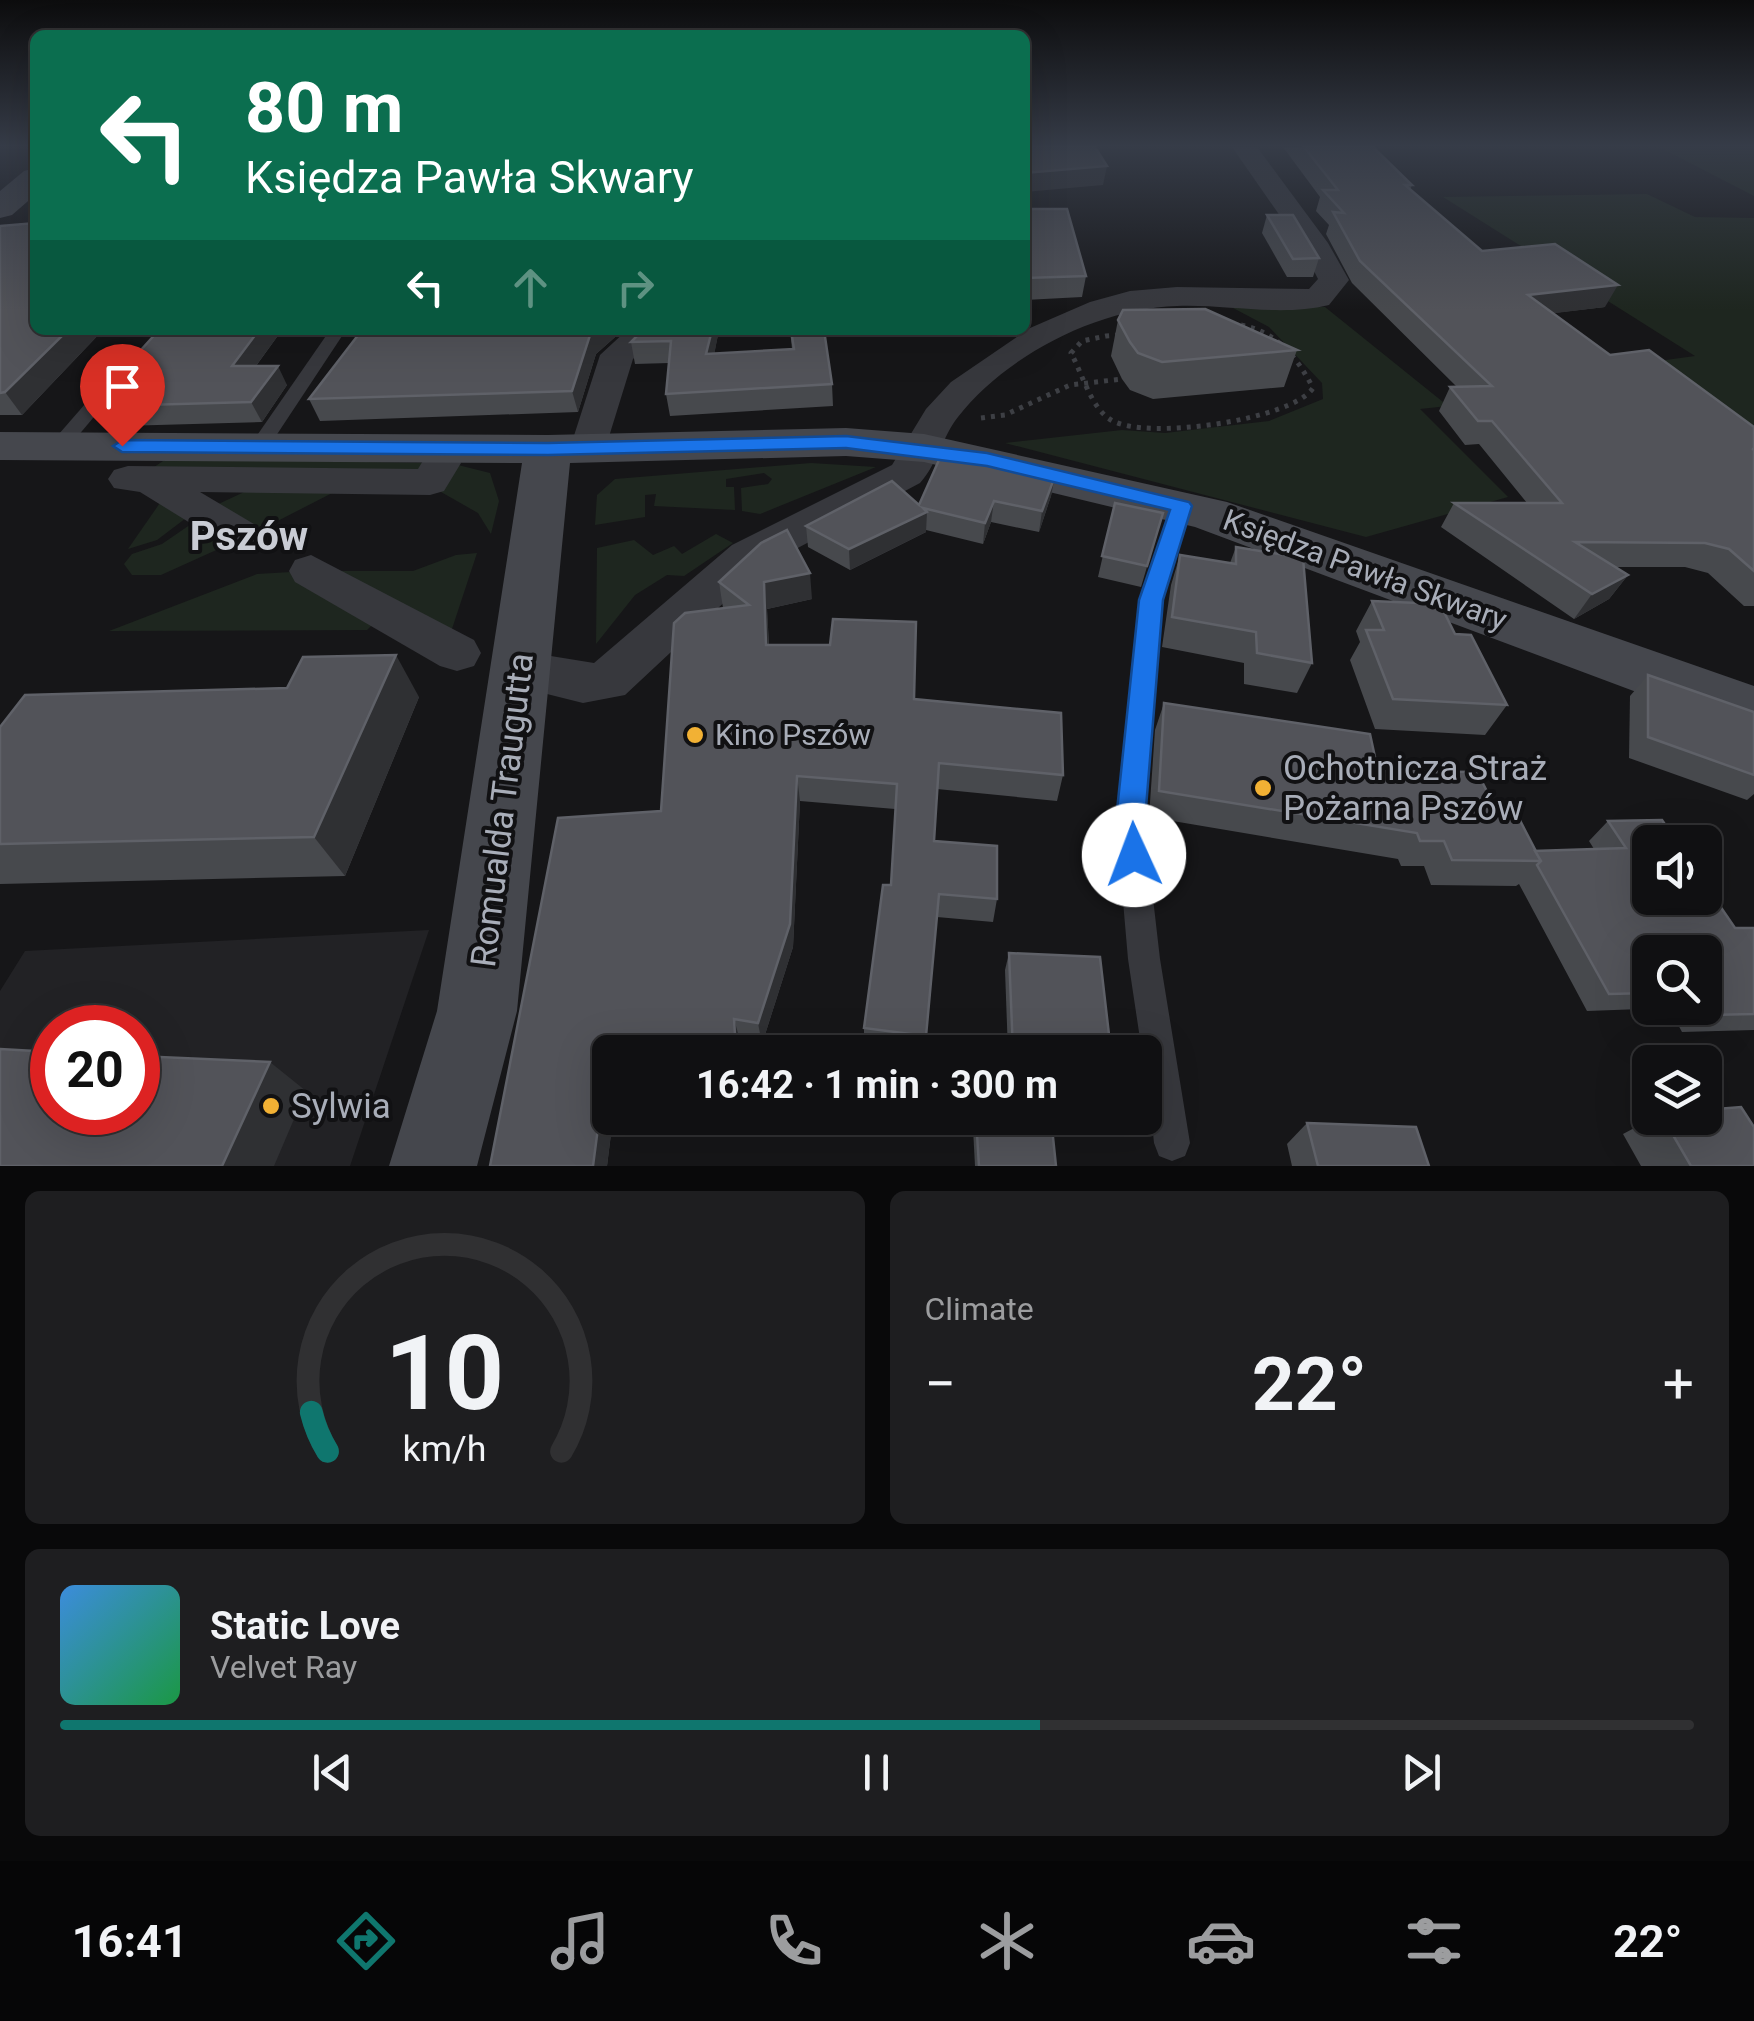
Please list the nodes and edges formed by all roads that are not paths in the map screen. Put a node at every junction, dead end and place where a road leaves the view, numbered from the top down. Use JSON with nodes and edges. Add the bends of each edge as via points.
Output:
{"nodes":[{"id":1,"x":1283,"y":201,"type":"edge"},
{"id":2,"x":335,"y":335,"type":"edge"},
{"id":3,"x":640,"y":335,"type":"edge"},
{"id":4,"x":129,"y":364,"type":"edge"},
{"id":5,"x":0,"y":446,"type":"edge"},
{"id":6,"x":59,"y":446,"type":"junction"},
{"id":7,"x":259,"y":446,"type":"junction"},
{"id":8,"x":568,"y":448,"type":"junction"},
{"id":9,"x":924,"y":448,"type":"junction"},
{"id":10,"x":432,"y":478,"type":"dead end"},
{"id":11,"x":1182,"y":506,"type":"junction"},
{"id":12,"x":244,"y":537,"type":"dead end"},
{"id":13,"x":311,"y":571,"type":"dead end"},
{"id":14,"x":488,"y":662,"type":"junction"},
{"id":15,"x":1754,"y":711,"type":"edge"},
{"id":16,"x":1172,"y":1142,"type":"dead end"},
{"id":17,"x":432,"y":1166,"type":"edge"}],
"edges":[{"from":1,"to":9,"type":"street","via":[[1334,280],[1318,298],[1154,296],[1081,317],[1037,338],[944,409]]},
{"from":2,"to":7,"type":"lane"},
{"from":3,"to":8,"type":"street","via":[[617,355]]},
{"from":4,"to":6,"type":"lane"},
{"from":5,"to":6,"type":"main road","name":"Księdza Pawła Skwary"},
{"from":6,"to":7,"type":"main road","name":"Księdza Pawła Skwary"},
{"from":7,"to":8,"type":"main road","name":"Księdza Pawła Skwary"},
{"from":8,"to":9,"type":"main road","name":"Księdza Pawła Skwary","via":[[846,442]]},
{"from":8,"to":14,"type":"main road","name":"Romualda Traugutta"},
{"from":9,"to":11,"type":"main road","name":"Księdza Pawła Skwary"},
{"from":9,"to":14,"type":"street","via":[[906,474],[746,556],[607,681],[584,684]]},
{"from":10,"to":12,"type":"street","via":[[137,478]]},
{"from":11,"to":15,"type":"main road","name":"Księdza Pawła Skwary"},
{"from":11,"to":16,"type":"lane","via":[[1151,600],[1130,820]]},
{"from":13,"to":14,"type":"street"},
{"from":14,"to":17,"type":"main road","name":"Romualda Traugutta","via":[[478,1010]]}]}
